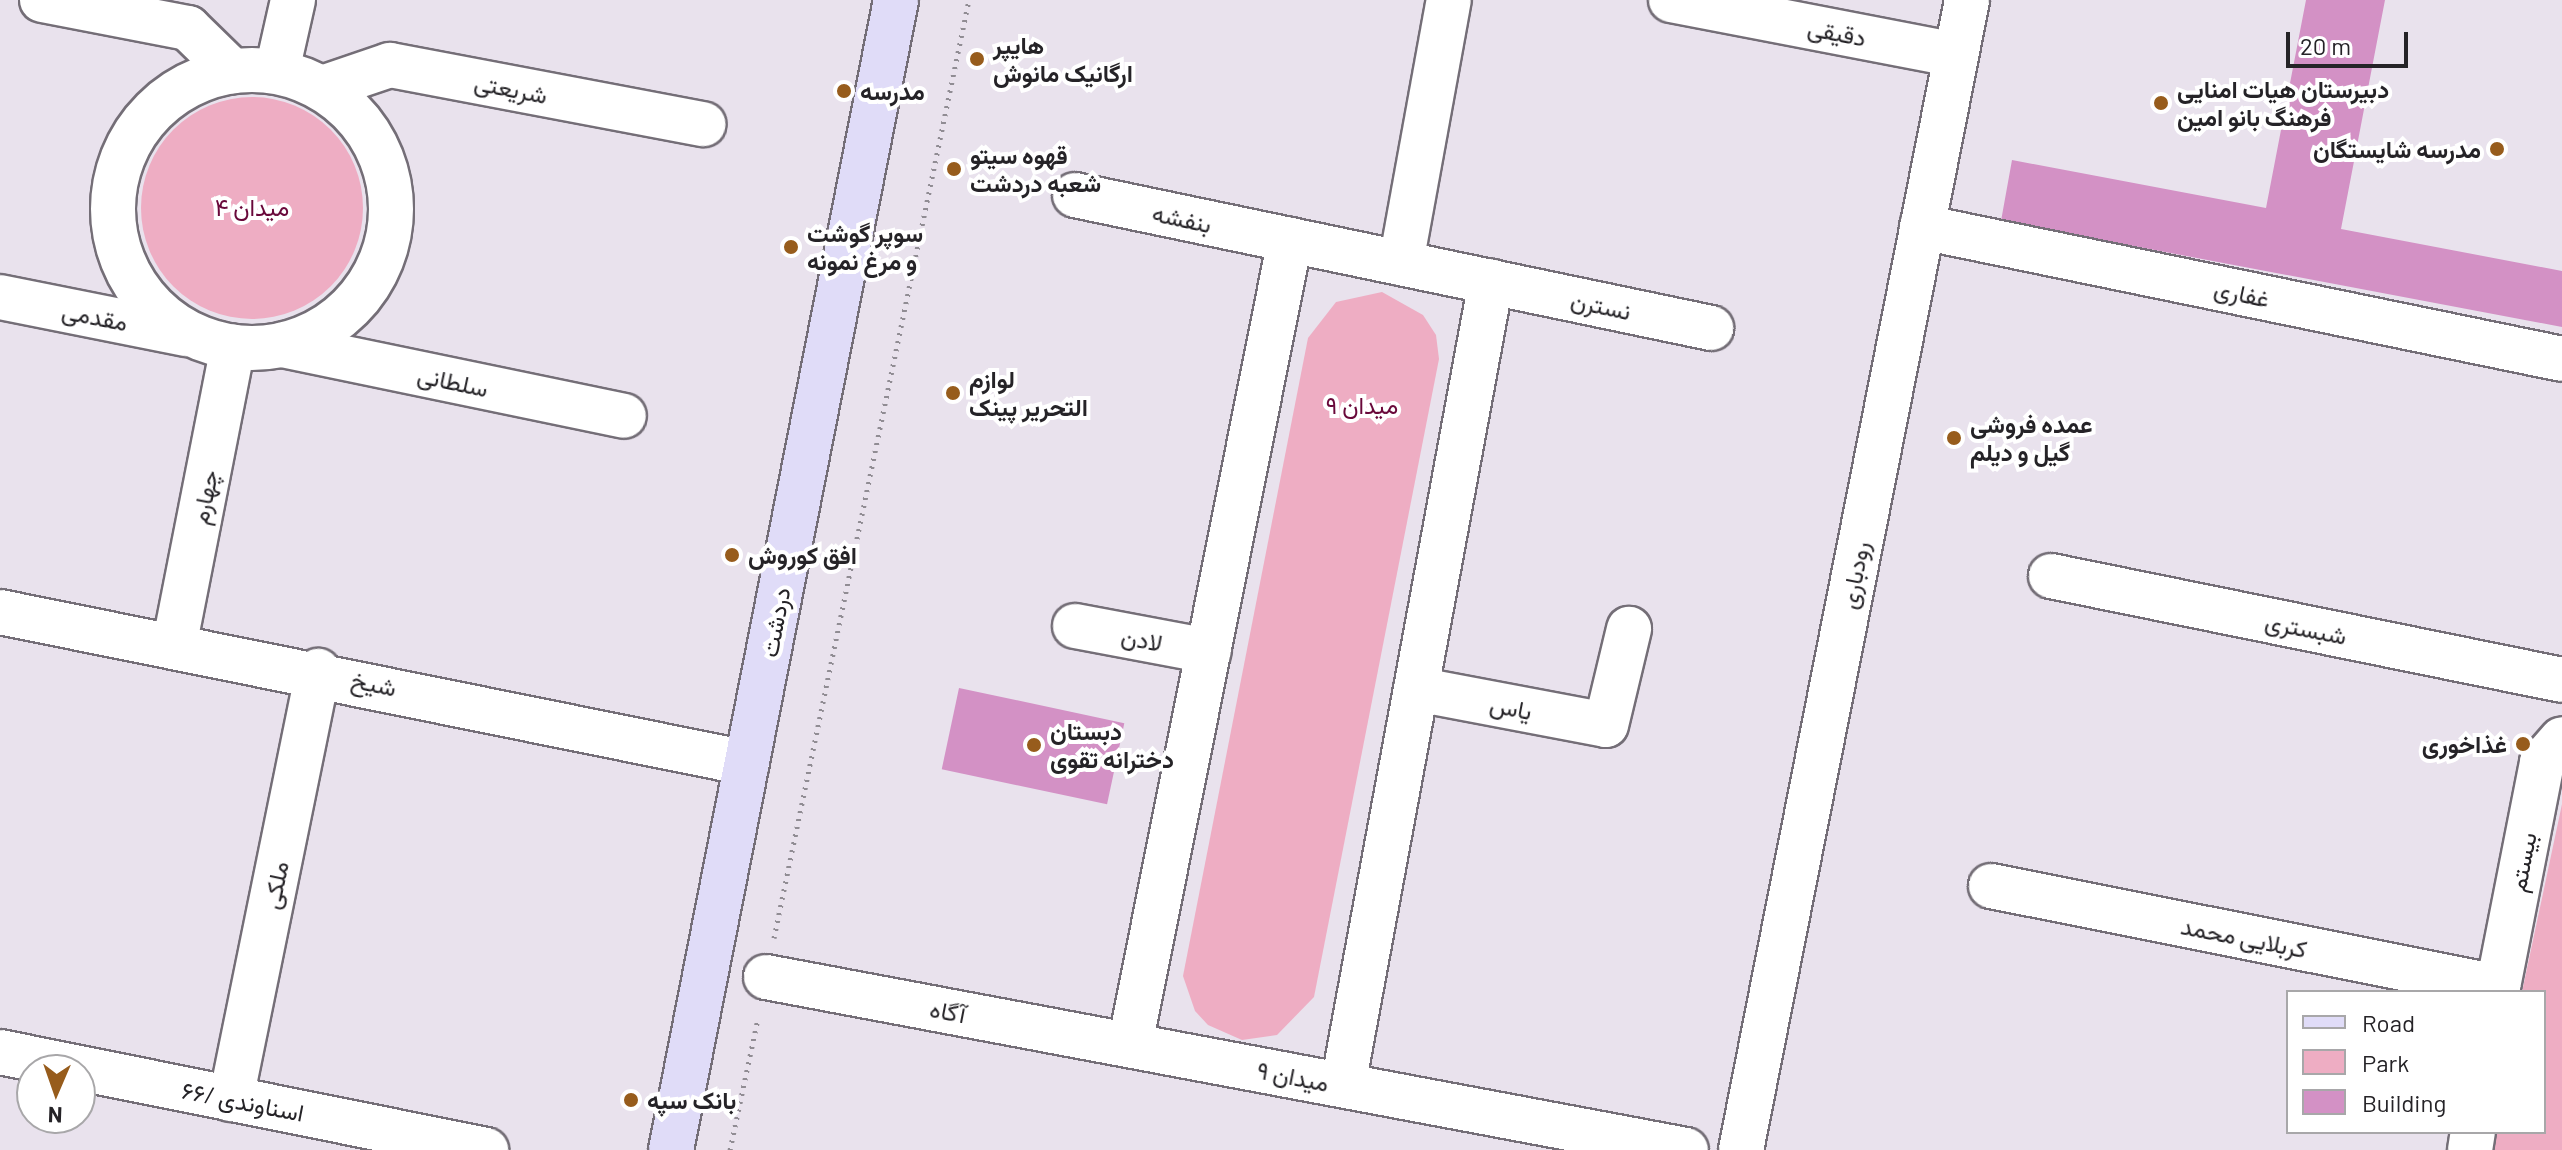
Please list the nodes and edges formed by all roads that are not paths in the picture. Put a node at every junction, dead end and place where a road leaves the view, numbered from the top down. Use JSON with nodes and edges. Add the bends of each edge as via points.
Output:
{"nodes":[{"id":1,"x":42,"y":0,"type":"edge"},
{"id":2,"x":293,"y":0,"type":"edge"},
{"id":3,"x":896,"y":0,"type":"edge"},
{"id":4,"x":1449,"y":0,"type":"edge"},
{"id":5,"x":1671,"y":0,"type":"edge"},
{"id":6,"x":1967,"y":0,"type":"edge"},
{"id":7,"x":1956,"y":55,"type":"junction"},
{"id":8,"x":232,"y":71,"type":"junction"},
{"id":9,"x":277,"y":71,"type":"junction"},
{"id":10,"x":322,"y":88,"type":"junction"},
{"id":11,"x":703,"y":124,"type":"dead end"},
{"id":12,"x":1075,"y":195,"type":"dead end"},
{"id":13,"x":1922,"y":227,"type":"junction"},
{"id":14,"x":1290,"y":240,"type":"junction"},
{"id":15,"x":1401,"y":263,"type":"junction"},
{"id":16,"x":1491,"y":282,"type":"junction"},
{"id":17,"x":0,"y":297,"type":"edge"},
{"id":18,"x":1711,"y":328,"type":"dead end"},
{"id":19,"x":191,"y":335,"type":"junction"},
{"id":20,"x":282,"y":345,"type":"junction"},
{"id":21,"x":233,"y":347,"type":"junction"},
{"id":22,"x":2562,"y":359,"type":"edge"},
{"id":23,"x":624,"y":416,"type":"dead end"},
{"id":24,"x":2051,"y":576,"type":"dead end"},
{"id":25,"x":0,"y":612,"type":"edge"},
{"id":26,"x":1075,"y":626,"type":"dead end"},
{"id":27,"x":1629,"y":629,"type":"dead end"},
{"id":28,"x":174,"y":647,"type":"junction"},
{"id":29,"x":1209,"y":651,"type":"junction"},
{"id":30,"x":318,"y":671,"type":"junction"},
{"id":31,"x":2562,"y":680,"type":"edge"},
{"id":32,"x":1416,"y":689,"type":"junction"},
{"id":33,"x":2562,"y":739,"type":"edge"},
{"id":34,"x":747,"y":763,"type":"junction"},
{"id":35,"x":1991,"y":886,"type":"dead end"},
{"id":36,"x":766,"y":977,"type":"road end"},
{"id":37,"x":2497,"y":990,"type":"edge"},
{"id":38,"x":1130,"y":1045,"type":"junction"},
{"id":39,"x":0,"y":1052,"type":"edge"},
{"id":40,"x":1343,"y":1085,"type":"junction"},
{"id":41,"x":231,"y":1099,"type":"junction"},
{"id":42,"x":486,"y":1150,"type":"edge"},
{"id":43,"x":671,"y":1150,"type":"edge"},
{"id":44,"x":1686,"y":1150,"type":"edge"},
{"id":45,"x":1741,"y":1150,"type":"edge"}],
"edges":[{"from":1,"to":8,"type":"street","via":[[188,28]]},
{"from":2,"to":9,"type":"street"},
{"from":3,"to":34,"type":"main road","name":"دردشت"},
{"from":4,"to":15,"type":"street"},
{"from":5,"to":7,"type":"street","name":"دقیقی"},
{"from":6,"to":7,"type":"street","name":"رودباری"},
{"from":7,"to":13,"type":"street","name":"رودباری"},
{"from":8,"to":9,"type":"street"},
{"from":8,"to":19,"type":"street","via":[[190,84],[153,110],[127,145],[114,187],[114,232],[128,274],[155,309]]},
{"from":9,"to":10,"type":"street"},
{"from":10,"to":11,"type":"street","name":"شریعتی","via":[[390,65]]},
{"from":10,"to":20,"type":"street","via":[[359,118],[383,159],[392,206],[385,254],[362,295],[326,327]]},
{"from":12,"to":14,"type":"street","name":"بنفشه"},
{"from":13,"to":22,"type":"street","name":"غفاری"},
{"from":13,"to":45,"type":"street","name":"رودباری"},
{"from":14,"to":15,"type":"street"},
{"from":14,"to":29,"type":"street"},
{"from":15,"to":16,"type":"street"},
{"from":16,"to":18,"type":"street","name":"نسترن"},
{"from":16,"to":32,"type":"street","name":"میدان ۹"},
{"from":17,"to":19,"type":"street","name":"مقدمی"},
{"from":19,"to":21,"type":"street"},
{"from":20,"to":21,"type":"street"},
{"from":20,"to":23,"type":"street","name":"سلطانی"},
{"from":21,"to":28,"type":"street","name":"چهارم"},
{"from":24,"to":31,"type":"street","name":"شبستری"},
{"from":25,"to":28,"type":"street","name":"شیخ"},
{"from":26,"to":29,"type":"street","name":"لادن"},
{"from":27,"to":32,"type":"street","name":"یاس","via":[[1606,725]]},
{"from":28,"to":30,"type":"street","name":"شیخ"},
{"from":29,"to":38,"type":"street"},
{"from":30,"to":34,"type":"street","name":"شیخ"},
{"from":30,"to":41,"type":"street","name":"ملکی"},
{"from":32,"to":40,"type":"street","name":"میدان ۹"},
{"from":33,"to":37,"type":"street","name":"بیستم","via":[[2542,762]]},
{"from":34,"to":43,"type":"main road","name":"دردشت"},
{"from":35,"to":37,"type":"street","name":"کربلایی محمد"},
{"from":36,"to":38,"type":"street","name":"آگاه"},
{"from":38,"to":40,"type":"street","name":"میدان ۹"},
{"from":39,"to":41,"type":"street","name":"اسناوندی /۶۶"},
{"from":40,"to":44,"type":"street"},
{"from":41,"to":42,"type":"street","name":"اسناوندی /۶۶"}]}
